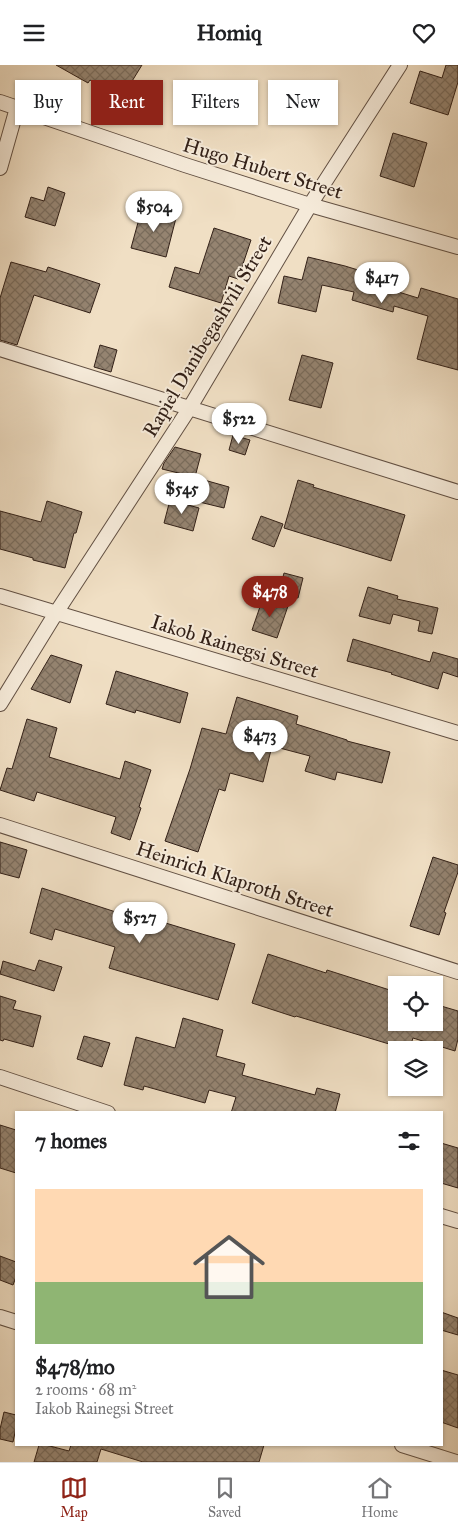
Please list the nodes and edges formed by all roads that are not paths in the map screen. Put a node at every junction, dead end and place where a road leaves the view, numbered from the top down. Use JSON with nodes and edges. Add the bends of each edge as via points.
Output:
{"nodes":[{"id":1,"x":400,"y":65,"type":"edge"},
{"id":2,"x":0,"y":102,"type":"edge"},
{"id":3,"x":15,"y":109,"type":"edge"},
{"id":4,"x":15,"y":113,"type":"edge"},
{"id":5,"x":65,"y":125,"type":"edge"},
{"id":6,"x":0,"y":168,"type":"edge"},
{"id":7,"x":310,"y":205,"type":"junction"},
{"id":8,"x":458,"y":247,"type":"edge"},
{"id":9,"x":0,"y":349,"type":"edge"},
{"id":10,"x":189,"y":409,"type":"junction"},
{"id":11,"x":458,"y":492,"type":"edge"},
{"id":12,"x":0,"y":595,"type":"edge"},
{"id":13,"x":56,"y":613,"type":"junction"},
{"id":14,"x":0,"y":704,"type":"edge"},
{"id":15,"x":458,"y":733,"type":"edge"},
{"id":16,"x":0,"y":825,"type":"edge"},
{"id":17,"x":458,"y":971,"type":"edge"},
{"id":18,"x":0,"y":1077,"type":"edge"},
{"id":19,"x":102,"y":1111,"type":"edge"},
{"id":20,"x":443,"y":1217,"type":"edge"},
{"id":21,"x":458,"y":1221,"type":"edge"},
{"id":22,"x":0,"y":1317,"type":"edge"},
{"id":23,"x":15,"y":1323,"type":"edge"},
{"id":24,"x":405,"y":1446,"type":"edge"},
{"id":25,"x":456,"y":1462,"type":"edge"}],
"edges":[{"from":1,"to":7,"type":"street","name":"Rapiel Danibegashvili Street"},
{"from":2,"to":3,"type":"street","name":"Hugo Hubert Street"},
{"from":4,"to":6,"type":"street"},
{"from":5,"to":7,"type":"street","name":"Hugo Hubert Street"},
{"from":7,"to":8,"type":"street","name":"Hugo Hubert Street"},
{"from":7,"to":10,"type":"street","name":"Rapiel Danibegashvili Street"},
{"from":9,"to":10,"type":"street"},
{"from":10,"to":11,"type":"street"},
{"from":10,"to":13,"type":"street","name":"Rapiel Danibegashvili Street"},
{"from":12,"to":13,"type":"street","name":"Iakob Rainegsi Street"},
{"from":13,"to":14,"type":"street","name":"Rapiel Danibegashvili Street"},
{"from":13,"to":15,"type":"street","name":"Iakob Rainegsi Street"},
{"from":16,"to":17,"type":"street","name":"Heinrich Klaproth Street"},
{"from":18,"to":19,"type":"street"},
{"from":20,"to":21,"type":"street"},
{"from":22,"to":23,"type":"street"},
{"from":24,"to":25,"type":"street"}]}
